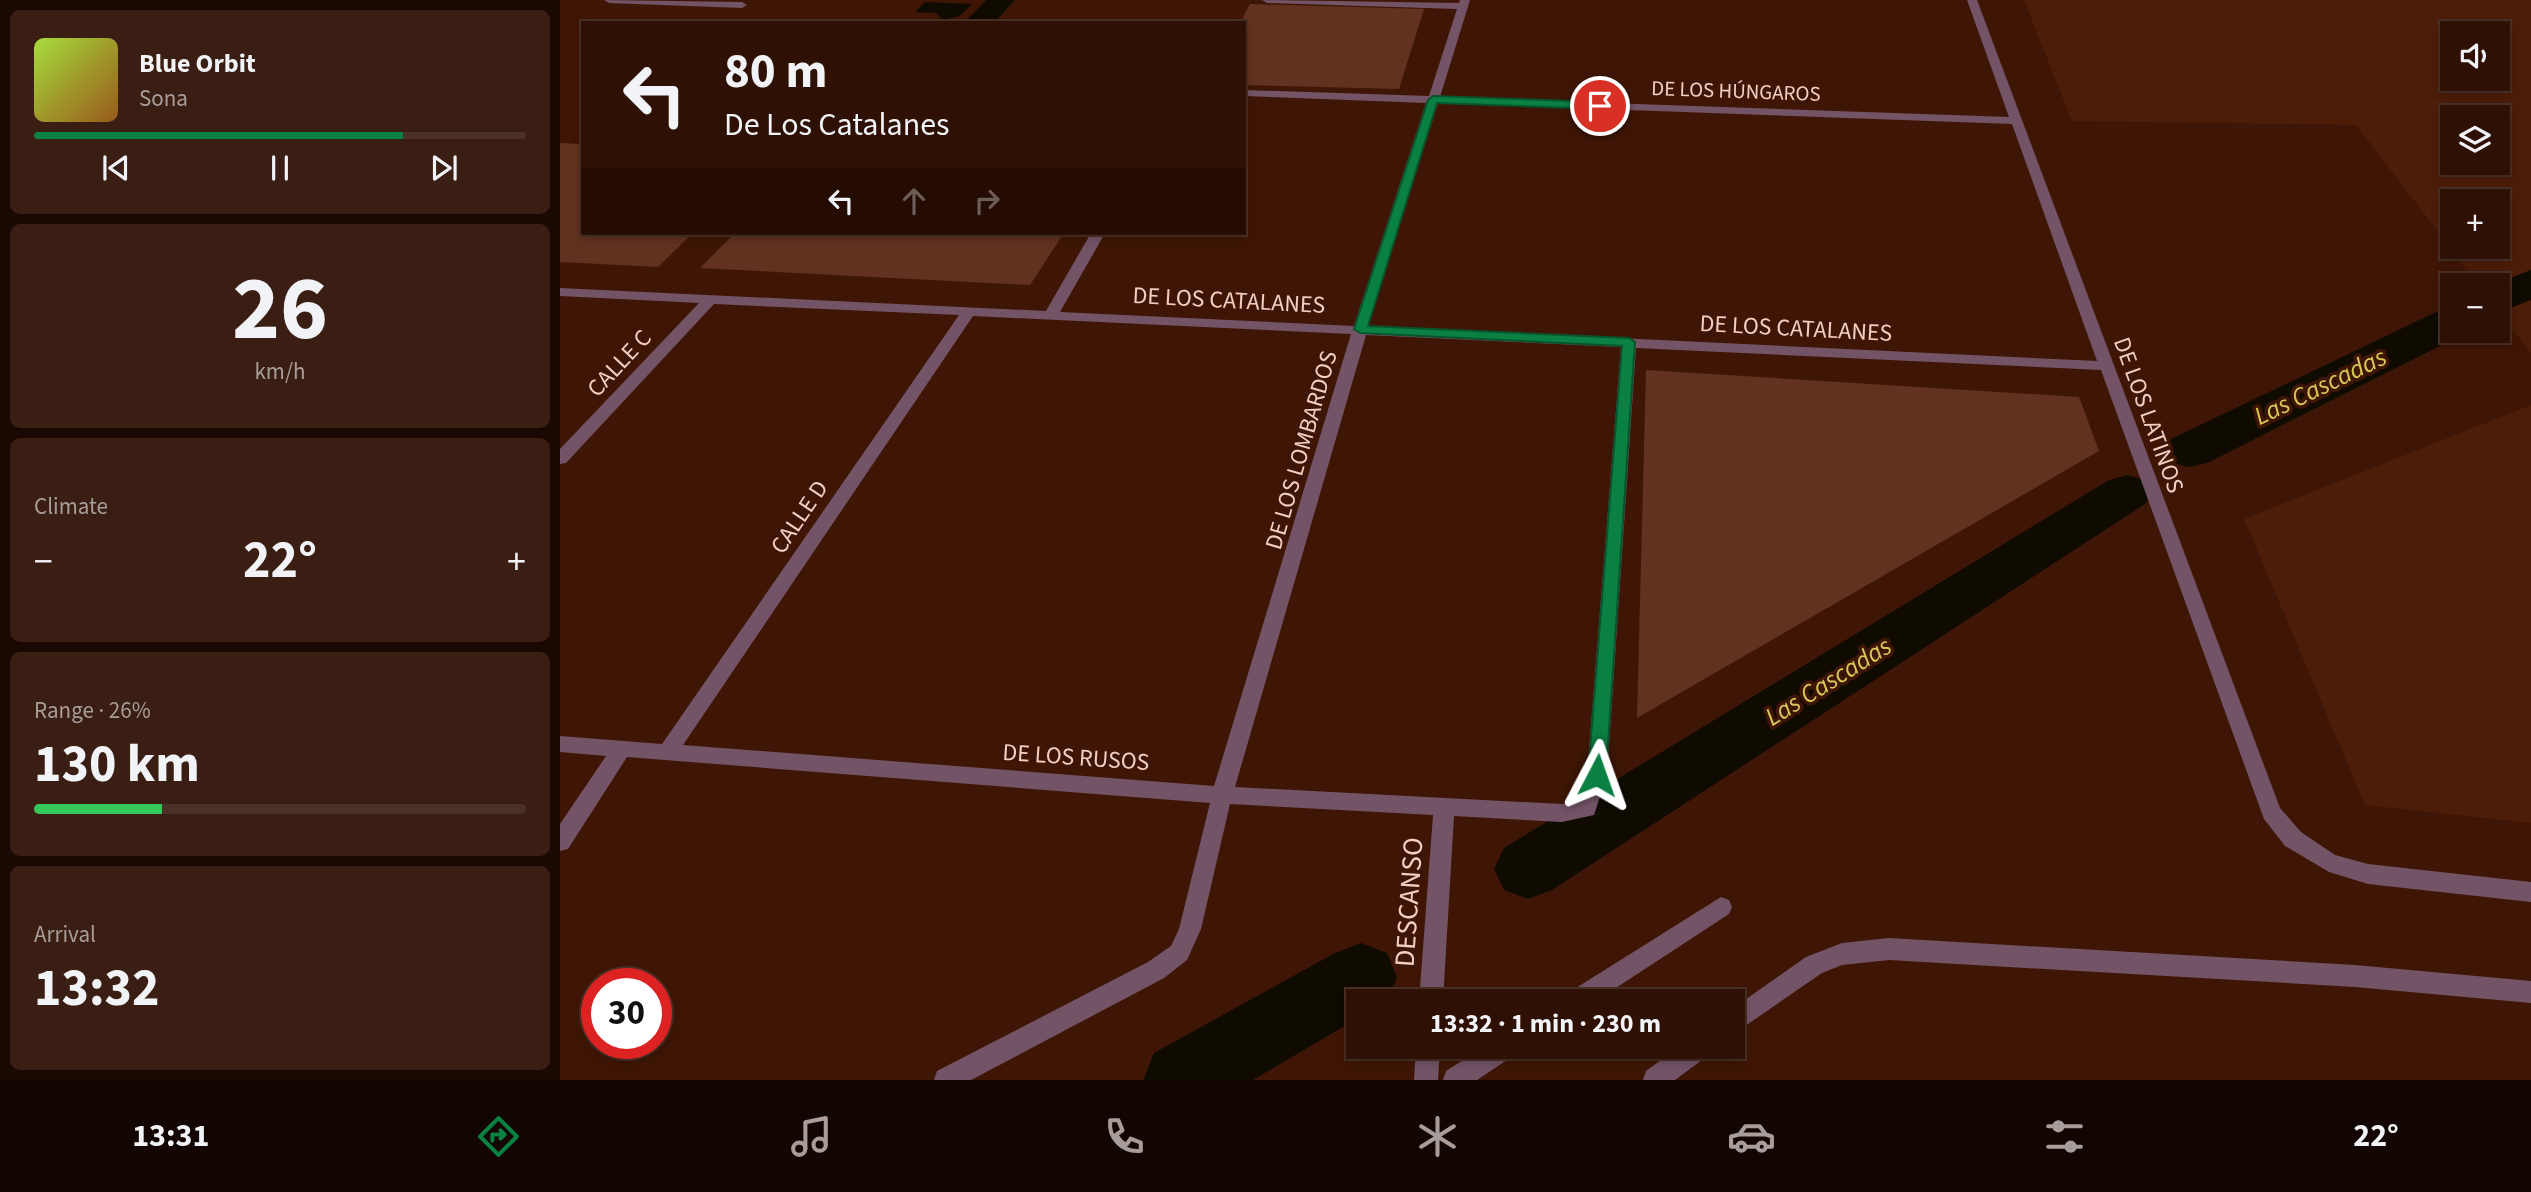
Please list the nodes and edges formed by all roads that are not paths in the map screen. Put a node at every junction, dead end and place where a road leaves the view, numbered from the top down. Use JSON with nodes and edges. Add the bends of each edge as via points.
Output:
{"nodes":[{"id":1,"x":609,"y":0,"type":"edge"},
{"id":2,"x":1267,"y":0,"type":"edge"},
{"id":3,"x":1972,"y":0,"type":"edge"},
{"id":4,"x":1464,"y":3,"type":"edge"},
{"id":5,"x":742,"y":5,"type":"dead end"},
{"id":6,"x":1246,"y":93,"type":"edge"},
{"id":7,"x":1433,"y":100,"type":"junction"},
{"id":8,"x":2016,"y":121,"type":"junction"},
{"id":9,"x":1097,"y":235,"type":"edge"},
{"id":10,"x":560,"y":292,"type":"edge"},
{"id":11,"x":710,"y":299,"type":"junction"},
{"id":12,"x":970,"y":310,"type":"junction"},
{"id":13,"x":1051,"y":314,"type":"junction"},
{"id":14,"x":1360,"y":329,"type":"junction"},
{"id":15,"x":1629,"y":342,"type":"junction"},
{"id":16,"x":2106,"y":366,"type":"junction"},
{"id":17,"x":560,"y":459,"type":"edge"},
{"id":18,"x":560,"y":744,"type":"edge"},
{"id":19,"x":622,"y":748,"type":"junction"},
{"id":20,"x":668,"y":751,"type":"junction"},
{"id":21,"x":1222,"y":795,"type":"junction"},
{"id":22,"x":1444,"y":807,"type":"junction"},
{"id":23,"x":560,"y":842,"type":"edge"},
{"id":24,"x":2531,"y":892,"type":"edge"},
{"id":25,"x":1721,"y":907,"type":"dead end"},
{"id":26,"x":1432,"y":989,"type":"edge"},
{"id":27,"x":1595,"y":989,"type":"edge"},
{"id":28,"x":2531,"y":992,"type":"edge"},
{"id":29,"x":1745,"y":1015,"type":"edge"},
{"id":30,"x":1427,"y":1059,"type":"edge"},
{"id":31,"x":1487,"y":1059,"type":"edge"},
{"id":32,"x":1683,"y":1059,"type":"edge"},
{"id":33,"x":946,"y":1080,"type":"edge"},
{"id":34,"x":1426,"y":1080,"type":"edge"},
{"id":35,"x":1455,"y":1080,"type":"edge"},
{"id":36,"x":1655,"y":1080,"type":"edge"}],
"edges":[{"from":1,"to":5,"type":"street"},
{"from":2,"to":4,"type":"street"},
{"from":3,"to":8,"type":"street","name":"DE LOS LATINOS"},
{"from":4,"to":7,"type":"street","name":"DE LOS LOMBARDOS"},
{"from":6,"to":7,"type":"street","name":"DE LOS HÚNGAROS"},
{"from":7,"to":8,"type":"street","name":"DE LOS HÚNGAROS"},
{"from":7,"to":14,"type":"street","name":"DE LOS LOMBARDOS"},
{"from":8,"to":16,"type":"street","name":"DE LOS LATINOS"},
{"from":9,"to":13,"type":"street"},
{"from":10,"to":11,"type":"street","name":"DE LOS CATALANES"},
{"from":11,"to":12,"type":"street","name":"DE LOS CATALANES"},
{"from":11,"to":17,"type":"street","name":"CALLE C"},
{"from":12,"to":13,"type":"street","name":"DE LOS CATALANES"},
{"from":12,"to":20,"type":"street","name":"CALLE D"},
{"from":13,"to":14,"type":"street","name":"DE LOS CATALANES"},
{"from":14,"to":15,"type":"street","name":"DE LOS CATALANES"},
{"from":14,"to":21,"type":"street","name":"DE LOS LOMBARDOS"},
{"from":15,"to":16,"type":"street","name":"DE LOS CATALANES"},
{"from":15,"to":22,"type":"street","name":"DE LOS RUSOS","via":[[1597,775],[1587,809],[1562,813]]},
{"from":16,"to":24,"type":"street","name":"DE LOS LATINOS","via":[[2272,813],[2293,839],[2329,863],[2368,874]]},
{"from":18,"to":19,"type":"street","name":"DE LOS RUSOS"},
{"from":19,"to":20,"type":"street","name":"DE LOS RUSOS"},
{"from":19,"to":23,"type":"street"},
{"from":20,"to":21,"type":"street","name":"DE LOS RUSOS"},
{"from":21,"to":22,"type":"street","name":"DE LOS RUSOS"},
{"from":21,"to":33,"type":"street","name":"DE LOS LOMBARDOS","via":[[1190,929],[1179,953],[1156,970]]},
{"from":22,"to":26,"type":"street","name":"DESCANSO"},
{"from":25,"to":27,"type":"street"},
{"from":28,"to":29,"type":"street","via":[[2355,976],[1889,949],[1842,954],[1814,965]]},
{"from":30,"to":34,"type":"street"},
{"from":31,"to":35,"type":"street"},
{"from":32,"to":36,"type":"street"}]}
